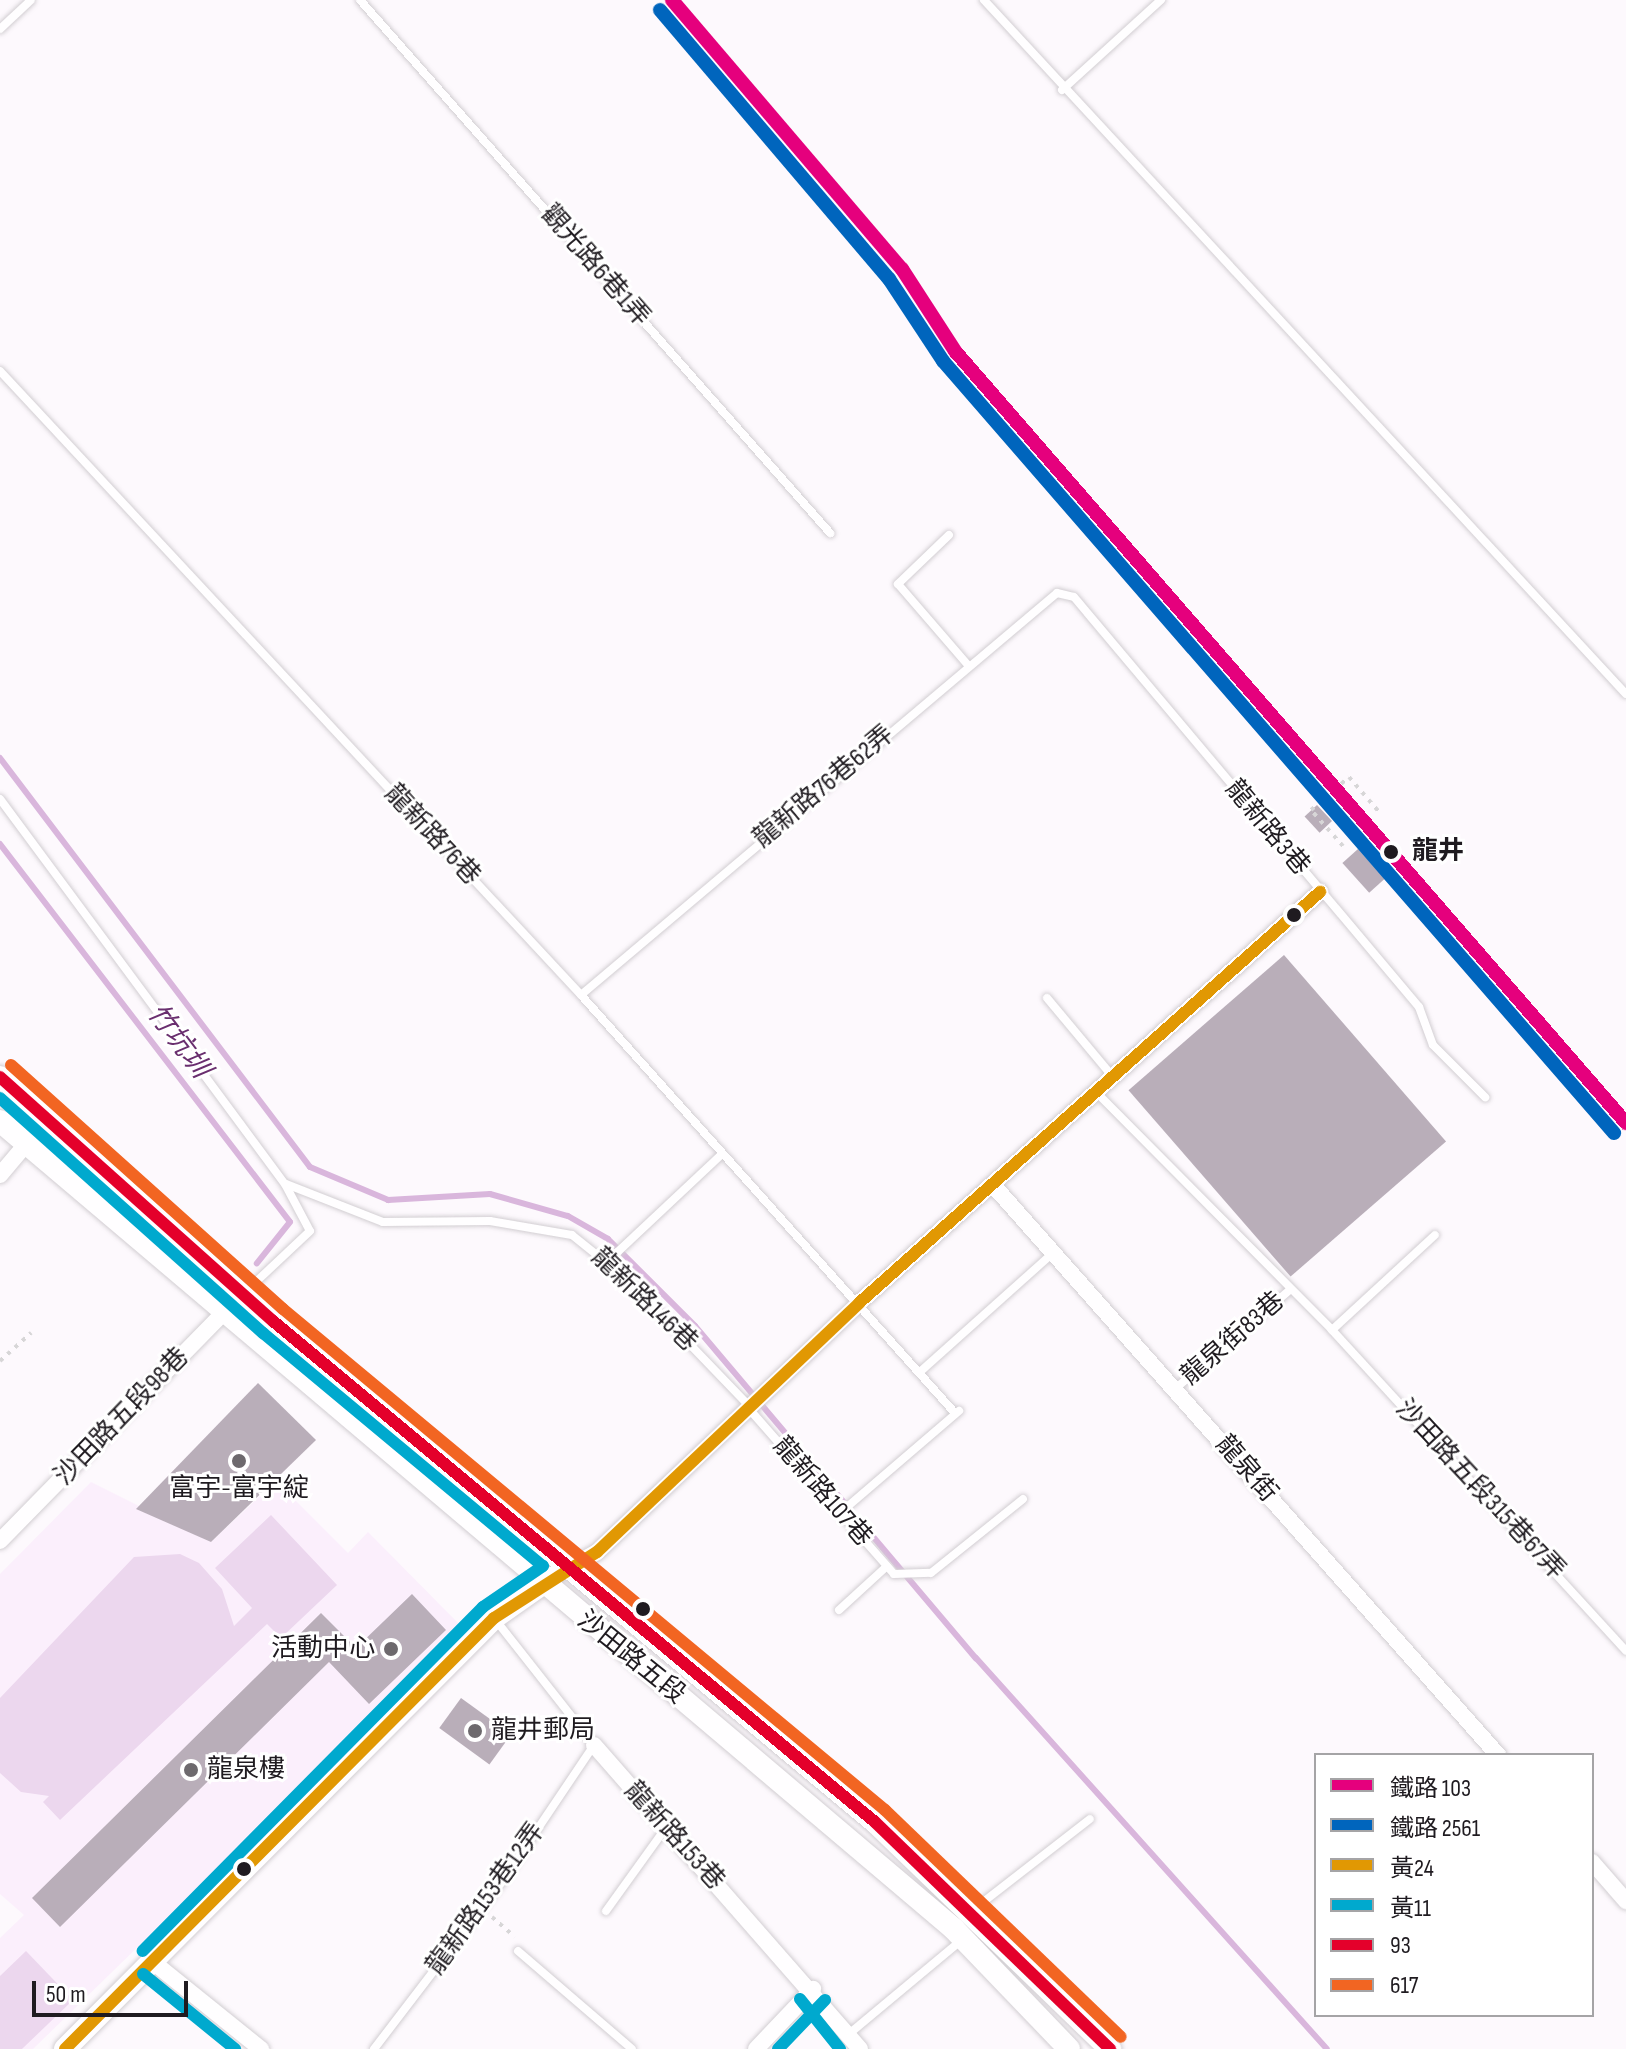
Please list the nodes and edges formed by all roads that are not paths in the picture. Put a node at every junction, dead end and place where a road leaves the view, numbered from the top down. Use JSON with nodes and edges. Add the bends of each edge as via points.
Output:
{"nodes":[{"id":1,"x":31,"y":0,"type":"edge"},
{"id":2,"x":360,"y":0,"type":"edge"},
{"id":3,"x":984,"y":0,"type":"edge"},
{"id":4,"x":1161,"y":0,"type":"edge"},
{"id":5,"x":0,"y":29,"type":"edge"},
{"id":6,"x":1062,"y":90,"type":"junction"},
{"id":7,"x":0,"y":371,"type":"edge"},
{"id":8,"x":830,"y":533,"type":"dead end"},
{"id":9,"x":949,"y":535,"type":"dead end"},
{"id":10,"x":1074,"y":597,"type":"joint"},
{"id":11,"x":968,"y":665,"type":"junction"},
{"id":12,"x":1626,"y":694,"type":"edge"},
{"id":13,"x":0,"y":799,"type":"edge"},
{"id":14,"x":1320,"y":892,"type":"junction"},
{"id":15,"x":581,"y":995,"type":"junction"},
{"id":16,"x":1047,"y":998,"type":"dead end"},
{"id":17,"x":0,"y":1077,"type":"edge"},
{"id":18,"x":1113,"y":1077,"type":"junction"},
{"id":19,"x":1096,"y":1092,"type":"junction"},
{"id":20,"x":1485,"y":1097,"type":"dead end"},
{"id":21,"x":0,"y":1121,"type":"edge"},
{"id":22,"x":27,"y":1143,"type":"junction"},
{"id":23,"x":720,"y":1156,"type":"junction"},
{"id":24,"x":0,"y":1175,"type":"edge"},
{"id":25,"x":285,"y":1184,"type":"junction"},
{"id":26,"x":993,"y":1185,"type":"junction"},
{"id":27,"x":1435,"y":1235,"type":"dead end"},
{"id":28,"x":1054,"y":1252,"type":"junction"},
{"id":29,"x":610,"y":1259,"type":"junction"},
{"id":30,"x":1291,"y":1289,"type":"junction"},
{"id":31,"x":244,"y":1293,"type":"junction"},
{"id":32,"x":859,"y":1303,"type":"junction"},
{"id":33,"x":222,"y":1315,"type":"junction"},
{"id":34,"x":1332,"y":1330,"type":"junction"},
{"id":35,"x":922,"y":1370,"type":"junction"},
{"id":36,"x":1175,"y":1389,"type":"junction"},
{"id":37,"x":751,"y":1409,"type":"junction"},
{"id":38,"x":1023,"y":1499,"type":"dead end"},
{"id":39,"x":841,"y":1512,"type":"junction"},
{"id":40,"x":0,"y":1541,"type":"edge"},
{"id":41,"x":887,"y":1566,"type":"junction"},
{"id":42,"x":570,"y":1567,"type":"junction"},
{"id":43,"x":539,"y":1584,"type":"junction"},
{"id":44,"x":839,"y":1610,"type":"dead end"},
{"id":45,"x":494,"y":1618,"type":"junction"},
{"id":46,"x":1626,"y":1651,"type":"edge"},
{"id":47,"x":594,"y":1745,"type":"junction"},
{"id":48,"x":1496,"y":1753,"type":"edge"},
{"id":49,"x":1090,"y":1819,"type":"dead end"},
{"id":50,"x":665,"y":1829,"type":"junction"},
{"id":51,"x":1594,"y":1864,"type":"edge"},
{"id":52,"x":1626,"y":1901,"type":"edge"},
{"id":53,"x":606,"y":1911,"type":"dead end"},
{"id":54,"x":978,"y":1915,"type":"junction"},
{"id":55,"x":964,"y":1939,"type":"junction"},
{"id":56,"x":518,"y":1951,"type":"road end"},
{"id":57,"x":153,"y":1962,"type":"junction"},
{"id":58,"x":813,"y":1989,"type":"junction"},
{"id":59,"x":850,"y":2033,"type":"junction"},
{"id":60,"x":65,"y":2049,"type":"edge"},
{"id":61,"x":261,"y":2049,"type":"edge"},
{"id":62,"x":374,"y":2049,"type":"edge"},
{"id":63,"x":632,"y":2049,"type":"edge"},
{"id":64,"x":756,"y":2049,"type":"edge"},
{"id":65,"x":860,"y":2049,"type":"edge"},
{"id":66,"x":1069,"y":2049,"type":"edge"},
{"id":67,"x":1110,"y":2049,"type":"edge"}],
"edges":[{"from":1,"to":5,"type":"lane"},
{"from":2,"to":8,"type":"lane","name":"觀光路6巷1弄"},
{"from":3,"to":6,"type":"lane"},
{"from":4,"to":6,"type":"lane"},
{"from":6,"to":12,"type":"lane"},
{"from":7,"to":15,"type":"lane","name":"龍新路76巷"},
{"from":9,"to":11,"type":"lane","via":[[898,584]]},
{"from":10,"to":11,"type":"lane","name":"龍新路76巷62弄","via":[[1057,593]]},
{"from":10,"to":14,"type":"lane","name":"龍新路3巷"},
{"from":11,"to":15,"type":"lane","name":"龍新路76巷62弄"},
{"from":13,"to":25,"type":"lane"},
{"from":14,"to":18,"type":"street"},
{"from":14,"to":20,"type":"lane","name":"龍新路3巷","via":[[1419,1007],[1433,1045]]},
{"from":15,"to":23,"type":"lane","name":"龍新路76巷"},
{"from":16,"to":18,"type":"lane"},
{"from":17,"to":31,"type":"street","name":"沙田路五段"},
{"from":18,"to":19,"type":"street"},
{"from":19,"to":26,"type":"street"},
{"from":19,"to":30,"type":"lane","name":"沙田路五段315巷67弄"},
{"from":21,"to":22,"type":"street","name":"沙田路五段"},
{"from":22,"to":24,"type":"street"},
{"from":22,"to":33,"type":"street","name":"沙田路五段"},
{"from":23,"to":29,"type":"lane"},
{"from":23,"to":32,"type":"lane","name":"龍新路76巷"},
{"from":25,"to":29,"type":"lane","name":"龍新路146巷","via":[[383,1222],[541,1224],[572,1235]]},
{"from":25,"to":31,"type":"lane","via":[[310,1231]]},
{"from":26,"to":28,"type":"street","name":"龍泉街"},
{"from":26,"to":32,"type":"street"},
{"from":27,"to":34,"type":"lane"},
{"from":28,"to":35,"type":"lane"},
{"from":28,"to":36,"type":"street","name":"龍泉街"},
{"from":29,"to":37,"type":"lane","name":"龍新路146巷"},
{"from":30,"to":34,"type":"lane","name":"沙田路五段315巷67弄"},
{"from":30,"to":36,"type":"lane","name":"龍泉街83巷"},
{"from":31,"to":33,"type":"street","name":"沙田路五段98巷"},
{"from":31,"to":42,"type":"street","name":"沙田路五段"},
{"from":32,"to":35,"type":"lane","name":"龍新路76巷"},
{"from":32,"to":37,"type":"street"},
{"from":33,"to":40,"type":"street","name":"沙田路五段98巷"},
{"from":33,"to":43,"type":"street","name":"沙田路五段"},
{"from":34,"to":46,"type":"lane","name":"沙田路五段315巷67弄"},
{"from":35,"to":39,"type":"lane","name":"龍新路76巷","via":[[957,1412]]},
{"from":36,"to":48,"type":"street","name":"龍泉街"},
{"from":37,"to":39,"type":"lane","name":"龍新路107巷"},
{"from":37,"to":42,"type":"street","via":[[597,1552]]},
{"from":38,"to":41,"type":"lane","name":"龍新路107巷","via":[[931,1573],[894,1574]]},
{"from":39,"to":41,"type":"lane","name":"龍新路107巷"},
{"from":41,"to":44,"type":"lane"},
{"from":42,"to":43,"type":"street"},
{"from":42,"to":54,"type":"street","name":"沙田路五段","via":[[743,1707]]},
{"from":43,"to":45,"type":"street"},
{"from":43,"to":55,"type":"street","name":"沙田路五段"},
{"from":45,"to":47,"type":"lane","name":"龍新路153巷"},
{"from":45,"to":57,"type":"street"},
{"from":47,"to":50,"type":"street","name":"龍新路153巷"},
{"from":47,"to":62,"type":"lane","name":"龍新路153巷12弄","via":[[481,1910]]},
{"from":49,"to":54,"type":"lane"},
{"from":50,"to":53,"type":"lane"},
{"from":50,"to":58,"type":"street","name":"龍新路153巷"},
{"from":51,"to":52,"type":"street"},
{"from":54,"to":55,"type":"street"},
{"from":54,"to":67,"type":"street","name":"沙田路五段"},
{"from":55,"to":59,"type":"lane"},
{"from":55,"to":66,"type":"street","name":"沙田路五段"},
{"from":56,"to":63,"type":"lane"},
{"from":57,"to":60,"type":"street"},
{"from":57,"to":61,"type":"street"},
{"from":58,"to":59,"type":"street","name":"龍新路153巷"},
{"from":58,"to":64,"type":"street"},
{"from":59,"to":65,"type":"street","name":"龍新路153巷"}]}
